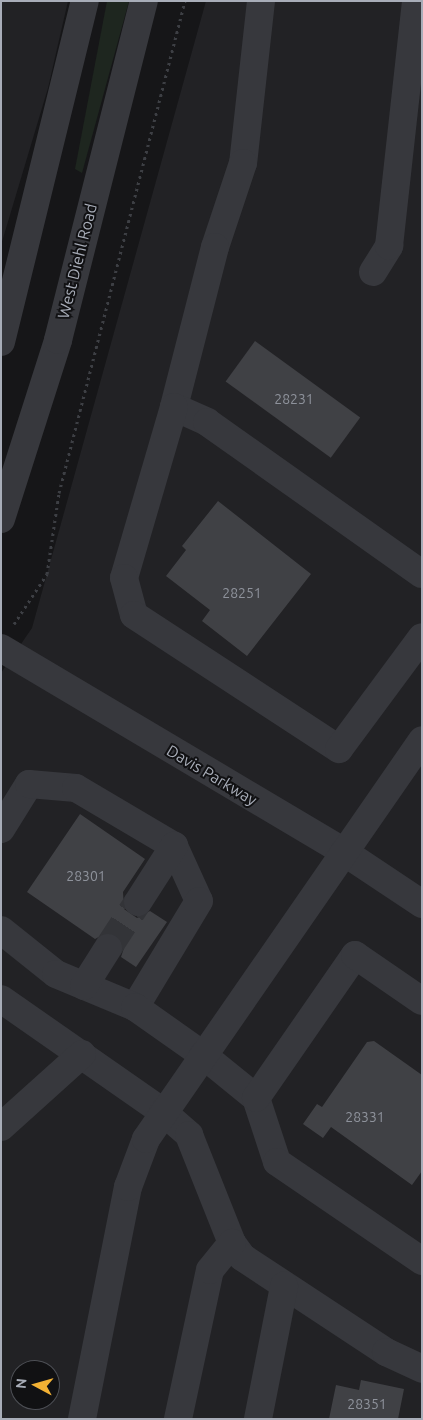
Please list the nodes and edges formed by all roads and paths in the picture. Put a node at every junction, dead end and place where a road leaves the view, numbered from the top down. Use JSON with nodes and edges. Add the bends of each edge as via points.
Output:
{"nodes":[{"id":1,"x":85,"y":1,"type":"edge"},
{"id":2,"x":144,"y":1,"type":"edge"},
{"id":3,"x":185,"y":1,"type":"edge"},
{"id":4,"x":261,"y":1,"type":"edge"},
{"id":5,"x":416,"y":1,"type":"edge"},
{"id":6,"x":373,"y":272,"type":"dead end"},
{"id":7,"x":1,"y":342,"type":"edge"},
{"id":8,"x":174,"y":407,"type":"junction"},
{"id":9,"x":1,"y":518,"type":"edge"},
{"id":10,"x":422,"y":574,"type":"edge"},
{"id":11,"x":22,"y":609,"type":"dead end"},
{"id":12,"x":422,"y":637,"type":"edge"},
{"id":13,"x":1,"y":648,"type":"edge"},
{"id":14,"x":422,"y":740,"type":"edge"},
{"id":15,"x":1,"y":829,"type":"edge"},
{"id":16,"x":174,"y":846,"type":"junction"},
{"id":17,"x":344,"y":852,"type":"junction"},
{"id":18,"x":138,"y":902,"type":"tunnel mouth"},
{"id":19,"x":422,"y":904,"type":"edge"},
{"id":20,"x":1,"y":930,"type":"edge"},
{"id":21,"x":108,"y":948,"type":"tunnel mouth"},
{"id":22,"x":84,"y":986,"type":"junction"},
{"id":23,"x":1,"y":999,"type":"edge"},
{"id":24,"x":422,"y":1001,"type":"edge"},
{"id":25,"x":135,"y":1007,"type":"junction"},
{"id":26,"x":82,"y":1054,"type":"junction"},
{"id":27,"x":203,"y":1055,"type":"junction"},
{"id":28,"x":256,"y":1098,"type":"junction"},
{"id":29,"x":163,"y":1112,"type":"junction"},
{"id":30,"x":1,"y":1127,"type":"edge"},
{"id":31,"x":232,"y":1243,"type":"junction"},
{"id":32,"x":422,"y":1261,"type":"edge"},
{"id":33,"x":284,"y":1286,"type":"junction"},
{"id":34,"x":422,"y":1369,"type":"edge"},
{"id":35,"x":82,"y":1419,"type":"edge"},
{"id":36,"x":178,"y":1419,"type":"edge"},
{"id":37,"x":258,"y":1419,"type":"edge"}],
"edges":[{"from":1,"to":7,"type":"street"},
{"from":2,"to":9,"type":"street","name":"West Diehl Road","via":[[58,340]]},
{"from":3,"to":11,"type":"path","via":[[59,493],[47,574]]},
{"from":4,"to":8,"type":"street","via":[[243,163],[215,247]]},
{"from":5,"to":6,"type":"street","via":[[390,246]]},
{"from":8,"to":10,"type":"street","via":[[207,422]]},
{"from":8,"to":12,"type":"street","via":[[124,578],[134,615],[339,749]]},
{"from":13,"to":17,"type":"street","name":"Davis Parkway"},
{"from":14,"to":17,"type":"street"},
{"from":15,"to":16,"type":"street","via":[[29,784],[76,788]]},
{"from":16,"to":18,"type":"street"},
{"from":16,"to":25,"type":"street","via":[[199,901]]},
{"from":17,"to":19,"type":"street","name":"Davis Parkway"},
{"from":17,"to":27,"type":"street"},
{"from":20,"to":22,"type":"street","via":[[56,974]]},
{"from":21,"to":22,"type":"street"},
{"from":22,"to":25,"type":"street"},
{"from":23,"to":26,"type":"street"},
{"from":24,"to":28,"type":"street","via":[[355,955]]},
{"from":25,"to":27,"type":"street"},
{"from":26,"to":29,"type":"street"},
{"from":26,"to":30,"type":"street"},
{"from":27,"to":28,"type":"street"},
{"from":27,"to":29,"type":"street"},
{"from":28,"to":32,"type":"street","via":[[277,1162]]},
{"from":29,"to":31,"type":"street","via":[[189,1135]]},
{"from":29,"to":35,"type":"street","via":[[146,1139],[128,1187]]},
{"from":31,"to":33,"type":"street","via":[[242,1257]]},
{"from":31,"to":36,"type":"street","via":[[210,1270]]},
{"from":33,"to":34,"type":"street","via":[[386,1352]]},
{"from":33,"to":37,"type":"street"}]}
